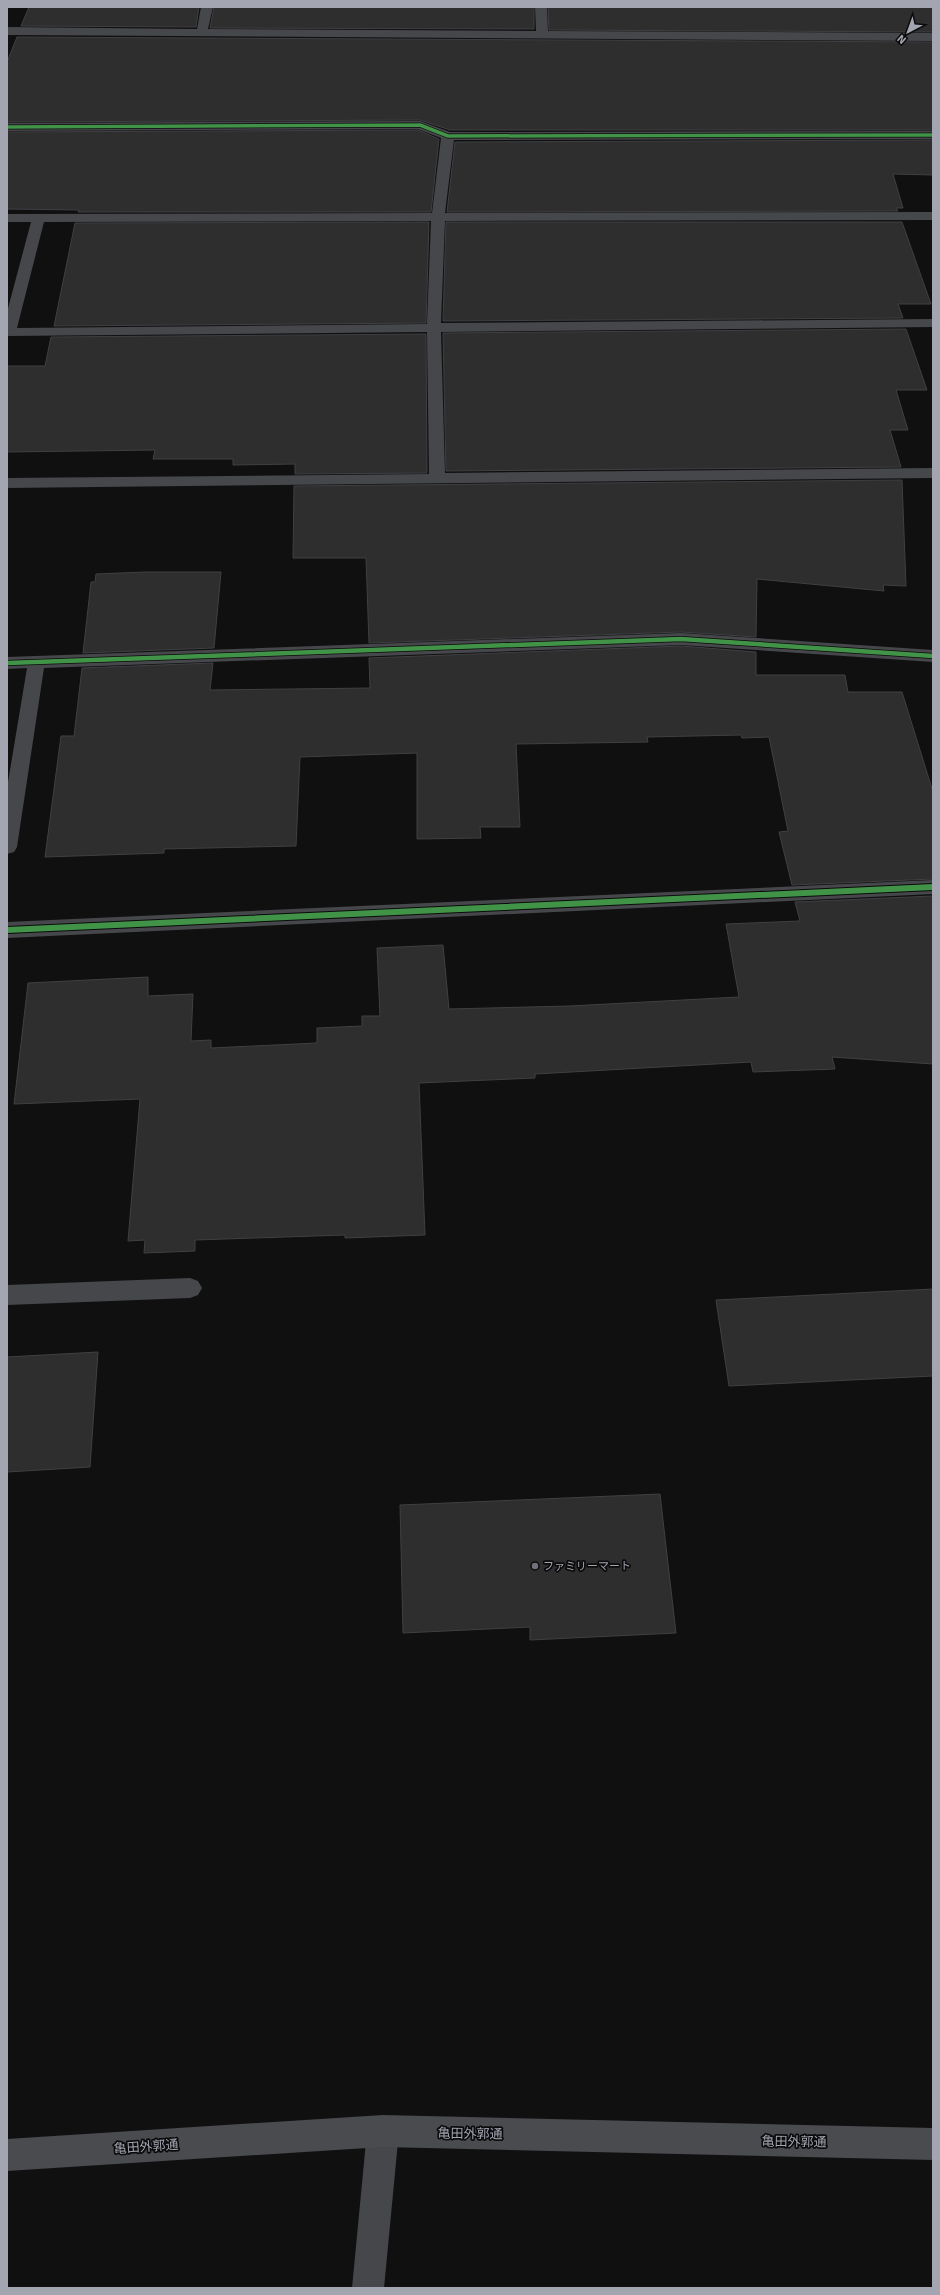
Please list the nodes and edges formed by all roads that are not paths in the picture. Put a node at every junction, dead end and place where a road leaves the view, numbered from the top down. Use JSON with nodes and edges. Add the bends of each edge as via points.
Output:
{"nodes":[{"id":1,"x":207,"y":7,"type":"edge"},
{"id":2,"x":541,"y":7,"type":"edge"},
{"id":3,"x":7,"y":31,"type":"edge"},
{"id":4,"x":202,"y":32,"type":"junction"},
{"id":5,"x":542,"y":34,"type":"junction"},
{"id":6,"x":933,"y":36,"type":"edge"},
{"id":7,"x":7,"y":128,"type":"edge"},
{"id":8,"x":933,"y":135,"type":"edge"},
{"id":9,"x":448,"y":136,"type":"junction"},
{"id":10,"x":933,"y":216,"type":"edge"},
{"id":11,"x":438,"y":217,"type":"junction"},
{"id":12,"x":7,"y":218,"type":"edge"},
{"id":13,"x":39,"y":218,"type":"junction"},
{"id":14,"x":933,"y":323,"type":"edge"},
{"id":15,"x":434,"y":326,"type":"junction"},
{"id":16,"x":8,"y":332,"type":"edge"},
{"id":17,"x":933,"y":473,"type":"edge"},
{"id":18,"x":437,"y":478,"type":"junction"},
{"id":19,"x":7,"y":483,"type":"edge"},
{"id":20,"x":933,"y":656,"type":"edge"},
{"id":21,"x":7,"y":664,"type":"edge"},
{"id":22,"x":36,"y":664,"type":"junction"},
{"id":23,"x":7,"y":848,"type":"edge"},
{"id":24,"x":933,"y":887,"type":"edge"},
{"id":25,"x":7,"y":930,"type":"edge"},
{"id":26,"x":190,"y":1288,"type":"dead end"},
{"id":27,"x":7,"y":1294,"type":"edge"},
{"id":28,"x":383,"y":2131,"type":"junction"},
{"id":29,"x":933,"y":2144,"type":"edge"},
{"id":30,"x":7,"y":2155,"type":"edge"},
{"id":31,"x":368,"y":2288,"type":"edge"}],
"edges":[{"from":1,"to":4,"type":"street"},
{"from":2,"to":5,"type":"street"},
{"from":3,"to":4,"type":"street"},
{"from":4,"to":5,"type":"street"},
{"from":5,"to":6,"type":"street"},
{"from":7,"to":9,"type":"street","via":[[420,126]]},
{"from":8,"to":9,"type":"street"},
{"from":9,"to":11,"type":"street"},
{"from":10,"to":11,"type":"street"},
{"from":11,"to":13,"type":"street"},
{"from":11,"to":15,"type":"street"},
{"from":12,"to":13,"type":"street"},
{"from":13,"to":16,"type":"street"},
{"from":14,"to":15,"type":"street"},
{"from":15,"to":16,"type":"street"},
{"from":15,"to":18,"type":"street"},
{"from":17,"to":18,"type":"street"},
{"from":18,"to":19,"type":"street"},
{"from":20,"to":22,"type":"street","via":[[682,639]]},
{"from":21,"to":22,"type":"street"},
{"from":22,"to":23,"type":"street"},
{"from":24,"to":25,"type":"street"},
{"from":26,"to":27,"type":"street"},
{"from":28,"to":29,"type":"street","name":"亀田外郭通"},
{"from":28,"to":30,"type":"street","name":"亀田外郭通"},
{"from":28,"to":31,"type":"street"}]}
